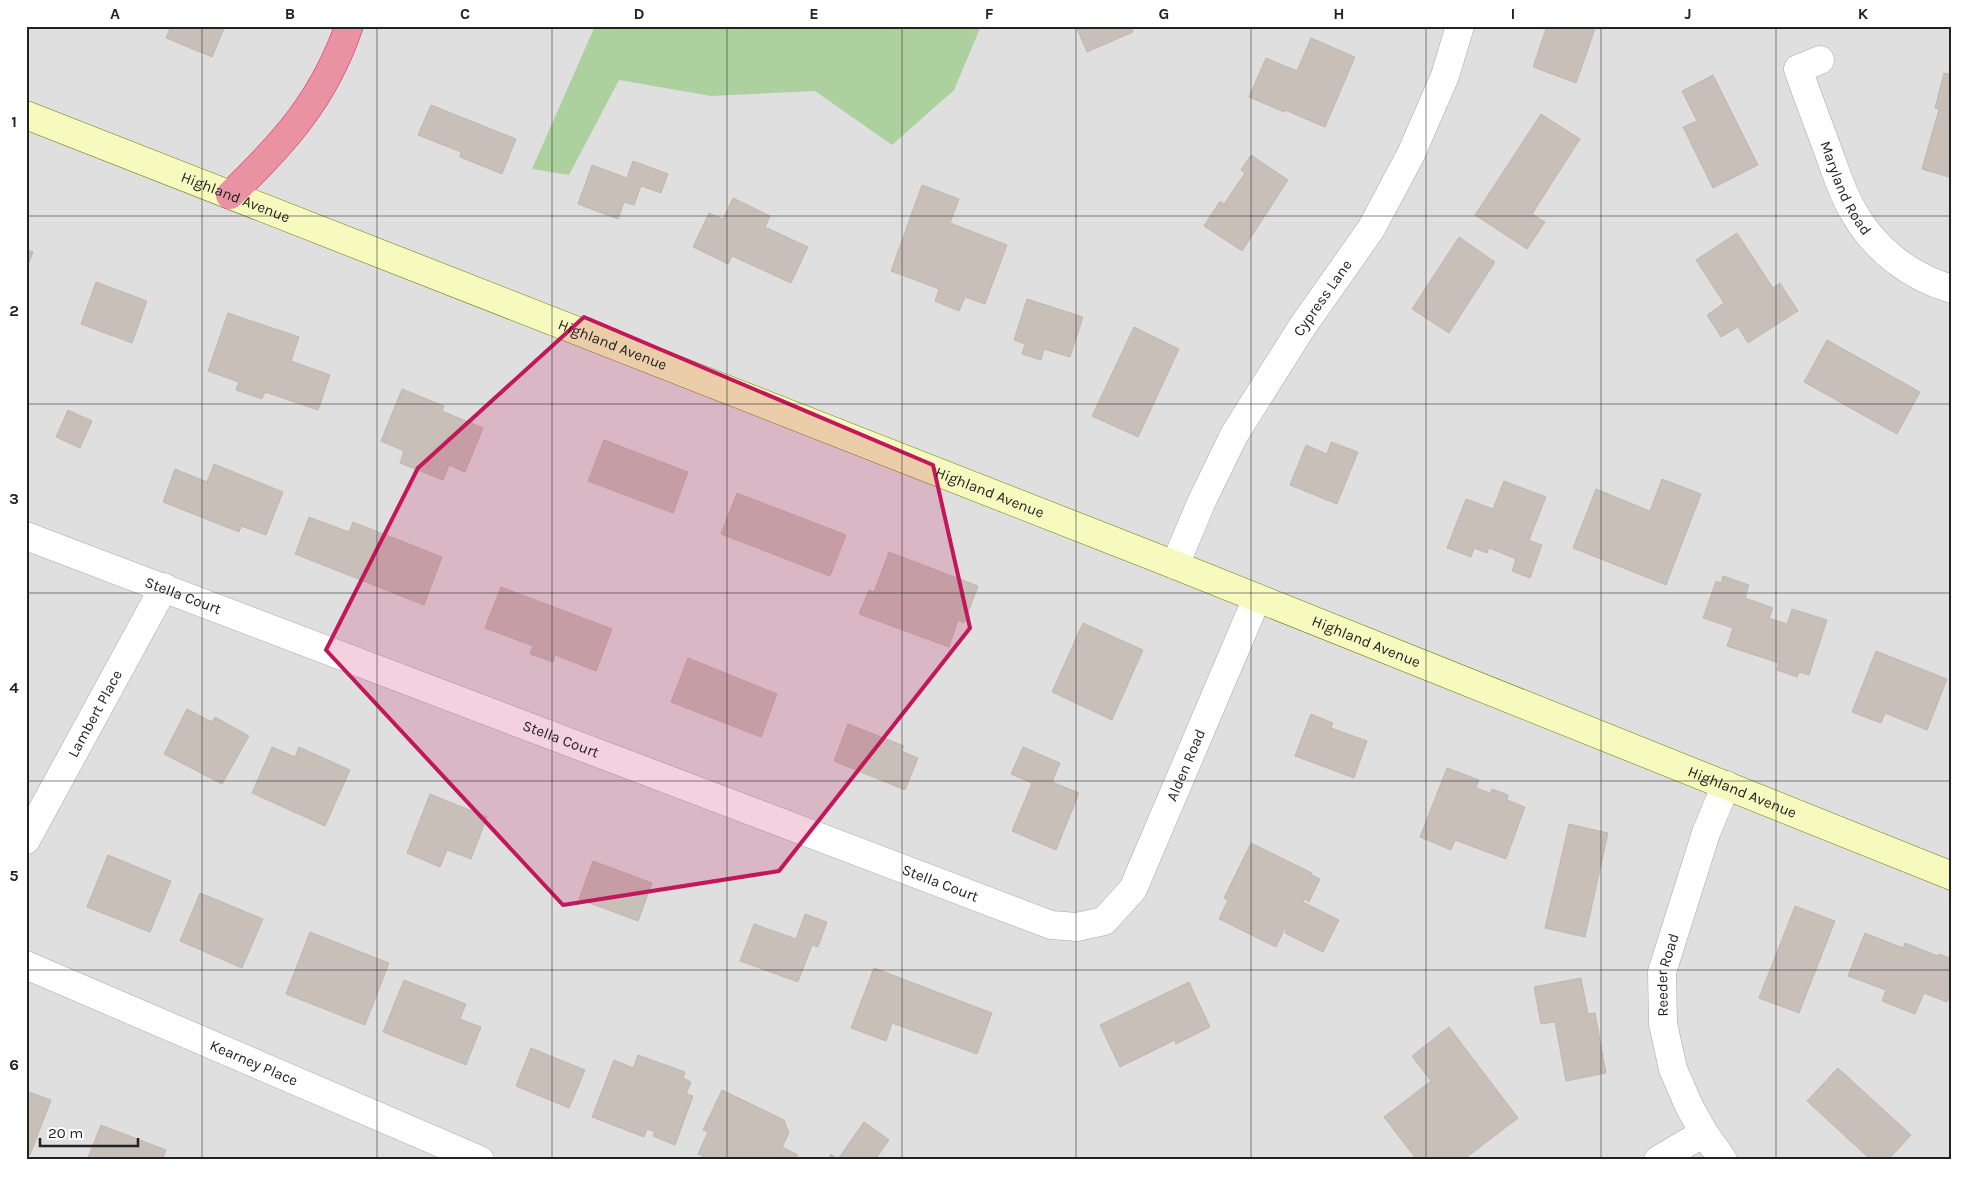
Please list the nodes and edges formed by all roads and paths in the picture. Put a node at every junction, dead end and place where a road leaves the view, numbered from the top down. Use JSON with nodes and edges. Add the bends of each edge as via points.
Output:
{"nodes":[{"id":1,"x":349,"y":26,"type":"edge"},
{"id":2,"x":1460,"y":26,"type":"edge"},
{"id":3,"x":1820,"y":60,"type":"dead end"},
{"id":4,"x":26,"y":115,"type":"edge"},
{"id":5,"x":230,"y":195,"type":"junction"},
{"id":6,"x":1952,"y":289,"type":"edge"},
{"id":7,"x":26,"y":536,"type":"edge"},
{"id":8,"x":1175,"y":565,"type":"junction"},
{"id":9,"x":164,"y":588,"type":"junction"},
{"id":10,"x":1257,"y":598,"type":"junction"},
{"id":11,"x":1726,"y":785,"type":"junction"},
{"id":12,"x":26,"y":840,"type":"edge"},
{"id":13,"x":1952,"y":876,"type":"edge"},
{"id":14,"x":1100,"y":922,"type":"joint"},
{"id":15,"x":26,"y":965,"type":"edge"},
{"id":16,"x":1704,"y":1133,"type":"junction"},
{"id":17,"x":480,"y":1160,"type":"edge"},
{"id":18,"x":1658,"y":1160,"type":"edge"},
{"id":19,"x":1723,"y":1160,"type":"edge"}],
"edges":[{"from":1,"to":5,"type":"highway","via":[[329,75],[309,108],[268,158]]},
{"from":2,"to":8,"type":"street","name":"Cypress Lane","via":[[1444,76],[1411,154],[1371,229],[1302,327],[1234,435]]},
{"from":3,"to":6,"type":"street","name":"Maryland Road","via":[[1798,69],[1841,187],[1853,211],[1873,240],[1903,267]]},
{"from":4,"to":5,"type":"street","name":"Highland Avenue"},
{"from":5,"to":8,"type":"street","name":"Highland Avenue"},
{"from":7,"to":9,"type":"street","name":"Stella Court"},
{"from":8,"to":10,"type":"street","name":"Highland Avenue"},
{"from":9,"to":12,"type":"street","name":"Lambert Place"},
{"from":9,"to":14,"type":"street","name":"Stella Court","via":[[1051,924],[1077,927]]},
{"from":10,"to":11,"type":"street","name":"Highland Avenue"},
{"from":10,"to":14,"type":"street","name":"Alden Road","via":[[1133,889]]},
{"from":11,"to":13,"type":"street","name":"Highland Avenue"},
{"from":11,"to":16,"type":"street","name":"Reeder Road","via":[[1706,833],[1662,972],[1663,1024],[1673,1068]]},
{"from":15,"to":17,"type":"street","name":"Kearney Place"},
{"from":16,"to":18,"type":"street"},
{"from":16,"to":19,"type":"street","name":"Reeder Road"}]}
